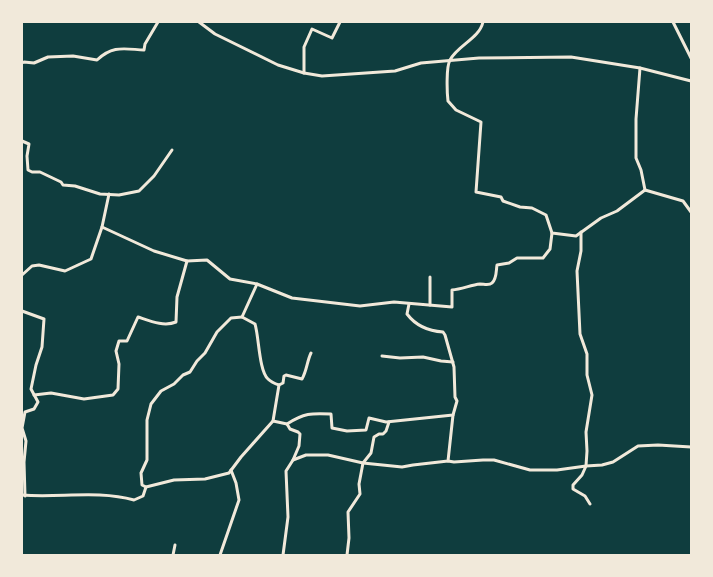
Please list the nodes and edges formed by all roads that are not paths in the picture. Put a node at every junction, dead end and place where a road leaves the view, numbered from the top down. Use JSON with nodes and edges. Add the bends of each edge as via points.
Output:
{"nodes":[{"id":1,"x":158,"y":22,"type":"edge"},
{"id":2,"x":199,"y":22,"type":"edge"},
{"id":3,"x":340,"y":22,"type":"edge"},
{"id":4,"x":483,"y":22,"type":"edge"},
{"id":5,"x":673,"y":22,"type":"edge"},
{"id":6,"x":691,"y":58,"type":"edge"},
{"id":7,"x":449,"y":61,"type":"junction"},
{"id":8,"x":22,"y":63,"type":"edge"},
{"id":9,"x":640,"y":68,"type":"junction"},
{"id":10,"x":304,"y":73,"type":"junction"},
{"id":11,"x":691,"y":76,"type":"edge"},
{"id":12,"x":690,"y":81,"type":"edge"},
{"id":13,"x":22,"y":141,"type":"edge"},
{"id":14,"x":172,"y":150,"type":"dead end"},
{"id":15,"x":645,"y":190,"type":"junction"},
{"id":16,"x":109,"y":194,"type":"junction"},
{"id":17,"x":691,"y":212,"type":"edge"},
{"id":18,"x":102,"y":227,"type":"junction"},
{"id":19,"x":581,"y":232,"type":"junction"},
{"id":20,"x":552,"y":233,"type":"junction"},
{"id":21,"x":187,"y":261,"type":"junction"},
{"id":22,"x":22,"y":275,"type":"edge"},
{"id":23,"x":430,"y":277,"type":"dead end"},
{"id":24,"x":257,"y":284,"type":"junction"},
{"id":25,"x":409,"y":304,"type":"junction"},
{"id":26,"x":430,"y":305,"type":"junction"},
{"id":27,"x":22,"y":311,"type":"edge"},
{"id":28,"x":242,"y":317,"type":"junction"},
{"id":29,"x":311,"y":352,"type":"dead end"},
{"id":30,"x":382,"y":356,"type":"dead end"},
{"id":31,"x":453,"y":362,"type":"junction"},
{"id":32,"x":280,"y":385,"type":"junction"},
{"id":33,"x":34,"y":395,"type":"junction"},
{"id":34,"x":453,"y":415,"type":"junction"},
{"id":35,"x":273,"y":421,"type":"junction"},
{"id":36,"x":389,"y":422,"type":"junction"},
{"id":37,"x":287,"y":424,"type":"junction"},
{"id":38,"x":691,"y":447,"type":"edge"},
{"id":39,"x":293,"y":460,"type":"junction"},
{"id":40,"x":448,"y":461,"type":"junction"},
{"id":41,"x":363,"y":463,"type":"junction"},
{"id":42,"x":586,"y":466,"type":"junction"},
{"id":43,"x":231,"y":470,"type":"junction"},
{"id":44,"x":146,"y":487,"type":"junction"},
{"id":45,"x":24,"y":496,"type":"edge"},
{"id":46,"x":590,"y":504,"type":"dead end"},
{"id":47,"x":175,"y":545,"type":"dead end"},
{"id":48,"x":173,"y":555,"type":"edge"},
{"id":49,"x":220,"y":555,"type":"edge"},
{"id":50,"x":284,"y":555,"type":"edge"},
{"id":51,"x":347,"y":555,"type":"edge"}],
"edges":[{"from":1,"to":8,"type":"street","via":[[144,44],[144,50],[118,48],[104,54],[98,60],[73,56],[48,57],[34,63]]},
{"from":2,"to":10,"type":"street","via":[[215,34],[278,65]]},
{"from":3,"to":10,"type":"street","via":[[332,38],[312,29],[304,47]]},
{"from":4,"to":7,"type":"street","via":[[473,38],[459,48]]},
{"from":5,"to":6,"type":"street"},
{"from":7,"to":9,"type":"street","via":[[479,58],[571,57]]},
{"from":7,"to":10,"type":"street","via":[[421,63],[395,71],[322,76]]},
{"from":7,"to":20,"type":"street","via":[[448,101],[456,110],[481,122],[476,192],[502,197],[503,201],[532,208],[546,215]]},
{"from":9,"to":12,"type":"street"},
{"from":9,"to":15,"type":"street","via":[[636,158]]},
{"from":11,"to":12,"type":"street"},
{"from":13,"to":16,"type":"street","via":[[29,144],[28,170],[40,172],[63,185]]},
{"from":14,"to":16,"type":"street","via":[[154,176],[139,191]]},
{"from":15,"to":17,"type":"street","via":[[683,201]]},
{"from":15,"to":19,"type":"street","via":[[617,211],[601,218]]},
{"from":16,"to":18,"type":"street"},
{"from":18,"to":21,"type":"street","via":[[154,251]]},
{"from":18,"to":22,"type":"street","via":[[90,259],[65,271],[39,265],[32,266]]},
{"from":19,"to":20,"type":"street","via":[[576,236]]},
{"from":19,"to":42,"type":"street","via":[[581,252],[577,271],[580,334],[587,354],[587,375],[592,395],[586,432]]},
{"from":20,"to":26,"type":"street","via":[[550,249],[543,258],[517,258],[509,263],[496,265],[493,283],[452,290],[452,307]]},
{"from":21,"to":24,"type":"street","via":[[207,260],[230,279]]},
{"from":21,"to":33,"type":"street","via":[[177,298],[176,322],[170,325],[138,317],[127,341],[119,341],[116,351],[119,364],[118,389],[113,394],[84,399],[51,393]]},
{"from":23,"to":26,"type":"street"},
{"from":24,"to":25,"type":"street","via":[[292,298],[360,306],[394,302]]},
{"from":24,"to":28,"type":"street"},
{"from":25,"to":26,"type":"street"},
{"from":25,"to":31,"type":"street","via":[[407,314],[413,322],[432,331],[443,332]]},
{"from":27,"to":33,"type":"street","via":[[44,319],[42,347],[31,389]]},
{"from":28,"to":32,"type":"street","via":[[255,324],[261,363],[267,379]]},
{"from":28,"to":44,"type":"street","via":[[231,318],[217,332],[190,372],[161,391],[151,404],[147,420],[147,460],[142,473],[142,485]]},
{"from":29,"to":32,"type":"street","via":[[302,379],[286,375]]},
{"from":30,"to":31,"type":"street","via":[[423,357]]},
{"from":31,"to":34,"type":"street","via":[[457,401]]},
{"from":32,"to":35,"type":"street"},
{"from":33,"to":45,"type":"street","via":[[38,402],[34,409],[25,412],[22,428],[26,441]]},
{"from":34,"to":36,"type":"street"},
{"from":34,"to":40,"type":"street"},
{"from":35,"to":37,"type":"street"},
{"from":35,"to":43,"type":"street"},
{"from":36,"to":37,"type":"street","via":[[369,418],[366,430],[347,430],[332,428],[331,414],[315,414],[299,416]]},
{"from":36,"to":41,"type":"street","via":[[386,431],[374,437],[371,453]]},
{"from":37,"to":39,"type":"street","via":[[290,429],[300,434],[299,446]]},
{"from":38,"to":42,"type":"street","via":[[638,446],[613,462]]},
{"from":39,"to":41,"type":"street","via":[[306,455],[328,456]]},
{"from":39,"to":50,"type":"street","via":[[286,471],[288,517]]},
{"from":40,"to":41,"type":"street","via":[[402,468]]},
{"from":40,"to":42,"type":"street","via":[[494,460],[530,470]]},
{"from":41,"to":51,"type":"street","via":[[360,494],[348,512]]},
{"from":42,"to":46,"type":"street","via":[[573,489],[585,496]]},
{"from":43,"to":44,"type":"street","via":[[229,473],[205,479],[174,480]]},
{"from":43,"to":49,"type":"street","via":[[238,500]]},
{"from":44,"to":45,"type":"street","via":[[143,496],[134,500],[100,495]]},
{"from":47,"to":48,"type":"street"}]}
